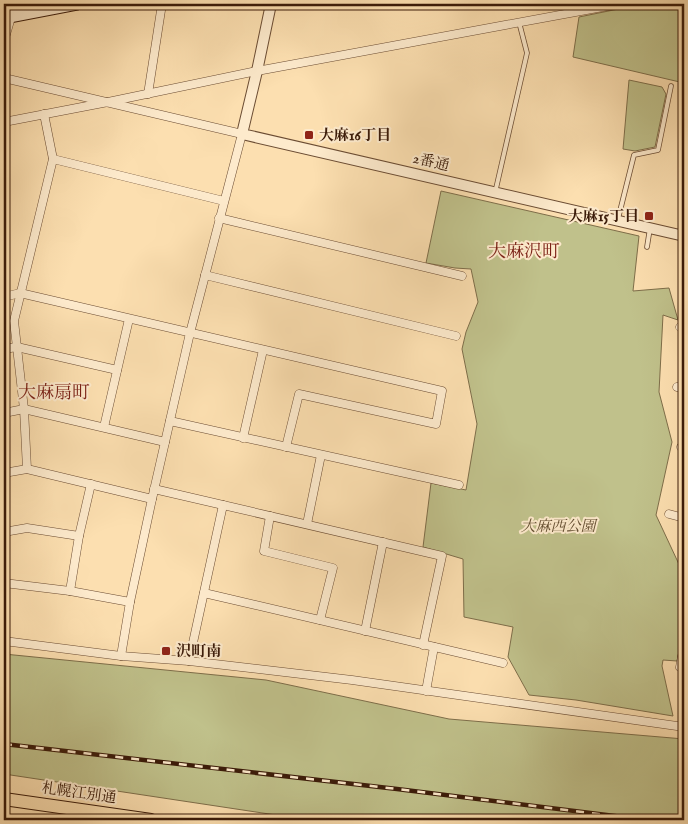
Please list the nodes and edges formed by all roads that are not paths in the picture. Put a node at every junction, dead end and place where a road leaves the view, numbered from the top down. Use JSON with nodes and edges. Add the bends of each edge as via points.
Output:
{"nodes":[{"id":1,"x":15,"y":4,"type":"edge"},
{"id":2,"x":78,"y":4,"type":"edge"},
{"id":3,"x":162,"y":4,"type":"edge"},
{"id":4,"x":271,"y":4,"type":"edge"},
{"id":5,"x":619,"y":4,"type":"edge"},
{"id":6,"x":8,"y":18,"type":"edge"},
{"id":7,"x":519,"y":22,"type":"junction"},
{"id":8,"x":4,"y":41,"type":"edge"},
{"id":9,"x":257,"y":71,"type":"junction"},
{"id":10,"x":4,"y":78,"type":"edge"},
{"id":11,"x":671,"y":86,"type":"dead end"},
{"id":12,"x":148,"y":94,"type":"junction"},
{"id":13,"x":108,"y":102,"type":"junction"},
{"id":14,"x":44,"y":114,"type":"junction"},
{"id":15,"x":4,"y":122,"type":"edge"},
{"id":16,"x":242,"y":134,"type":"junction"},
{"id":17,"x":53,"y":159,"type":"junction"},
{"id":18,"x":494,"y":193,"type":"junction"},
{"id":19,"x":224,"y":201,"type":"junction"},
{"id":20,"x":219,"y":218,"type":"junction"},
{"id":21,"x":618,"y":221,"type":"junction"},
{"id":22,"x":650,"y":228,"type":"junction"},
{"id":23,"x":684,"y":236,"type":"edge"},
{"id":24,"x":647,"y":247,"type":"dead end"},
{"id":25,"x":205,"y":275,"type":"junction"},
{"id":26,"x":462,"y":276,"type":"dead end"},
{"id":27,"x":20,"y":294,"type":"junction"},
{"id":28,"x":4,"y":297,"type":"edge"},
{"id":29,"x":129,"y":319,"type":"junction"},
{"id":30,"x":190,"y":333,"type":"junction"},
{"id":31,"x":456,"y":336,"type":"dead end"},
{"id":32,"x":17,"y":347,"type":"junction"},
{"id":33,"x":4,"y":349,"type":"edge"},
{"id":34,"x":263,"y":350,"type":"junction"},
{"id":35,"x":117,"y":370,"type":"junction"},
{"id":36,"x":24,"y":408,"type":"junction"},
{"id":37,"x":4,"y":413,"type":"edge"},
{"id":38,"x":170,"y":421,"type":"junction"},
{"id":39,"x":104,"y":427,"type":"junction"},
{"id":40,"x":243,"y":438,"type":"junction"},
{"id":41,"x":165,"y":442,"type":"junction"},
{"id":42,"x":286,"y":447,"type":"junction"},
{"id":43,"x":322,"y":455,"type":"junction"},
{"id":44,"x":28,"y":469,"type":"junction"},
{"id":45,"x":4,"y":474,"type":"edge"},
{"id":46,"x":91,"y":484,"type":"junction"},
{"id":47,"x":459,"y":485,"type":"dead end"},
{"id":48,"x":154,"y":489,"type":"junction"},
{"id":49,"x":152,"y":499,"type":"junction"},
{"id":50,"x":223,"y":505,"type":"junction"},
{"id":51,"x":669,"y":514,"type":"dead end"},
{"id":52,"x":270,"y":516,"type":"junction"},
{"id":53,"x":684,"y":518,"type":"edge"},
{"id":54,"x":307,"y":524,"type":"junction"},
{"id":55,"x":4,"y":532,"type":"edge"},
{"id":56,"x":79,"y":536,"type":"junction"},
{"id":57,"x":384,"y":542,"type":"junction"},
{"id":58,"x":4,"y":583,"type":"edge"},
{"id":59,"x":70,"y":591,"type":"junction"},
{"id":60,"x":204,"y":593,"type":"junction"},
{"id":61,"x":130,"y":602,"type":"junction"},
{"id":62,"x":320,"y":620,"type":"junction"},
{"id":63,"x":365,"y":631,"type":"junction"},
{"id":64,"x":4,"y":642,"type":"edge"},
{"id":65,"x":423,"y":644,"type":"junction"},
{"id":66,"x":684,"y":646,"type":"edge"},
{"id":67,"x":434,"y":647,"type":"junction"},
{"id":68,"x":121,"y":656,"type":"junction"},
{"id":69,"x":189,"y":661,"type":"junction"},
{"id":70,"x":503,"y":663,"type":"dead end"},
{"id":71,"x":684,"y":668,"type":"edge"},
{"id":72,"x":426,"y":691,"type":"junction"},
{"id":73,"x":684,"y":727,"type":"edge"},
{"id":74,"x":4,"y":799,"type":"edge"},
{"id":75,"x":136,"y":819,"type":"edge"},
{"id":76,"x":151,"y":820,"type":"edge"}],
"edges":[{"from":1,"to":6,"type":"street"},
{"from":2,"to":6,"type":"main road"},
{"from":3,"to":12,"type":"street"},
{"from":4,"to":9,"type":"street"},
{"from":5,"to":7,"type":"street"},
{"from":6,"to":8,"type":"street"},
{"from":7,"to":9,"type":"street"},
{"from":7,"to":18,"type":"lane","via":[[527,53]]},
{"from":9,"to":12,"type":"street"},
{"from":9,"to":16,"type":"street"},
{"from":10,"to":13,"type":"street"},
{"from":11,"to":21,"type":"lane","via":[[658,150],[634,155]]},
{"from":12,"to":13,"type":"street"},
{"from":13,"to":14,"type":"street"},
{"from":13,"to":16,"type":"street"},
{"from":14,"to":15,"type":"street"},
{"from":14,"to":17,"type":"street"},
{"from":16,"to":18,"type":"street","name":"2番通"},
{"from":16,"to":19,"type":"street"},
{"from":17,"to":19,"type":"street"},
{"from":17,"to":27,"type":"street"},
{"from":18,"to":21,"type":"street","name":"2番通"},
{"from":19,"to":20,"type":"street"},
{"from":20,"to":25,"type":"street"},
{"from":20,"to":26,"type":"street"},
{"from":21,"to":22,"type":"street","name":"2番通"},
{"from":22,"to":23,"type":"street","name":"2番通"},
{"from":22,"to":24,"type":"lane"},
{"from":25,"to":30,"type":"street"},
{"from":25,"to":31,"type":"street"},
{"from":27,"to":28,"type":"street"},
{"from":27,"to":29,"type":"street"},
{"from":27,"to":32,"type":"street","via":[[14,321]]},
{"from":29,"to":30,"type":"street"},
{"from":29,"to":35,"type":"street"},
{"from":30,"to":34,"type":"street"},
{"from":30,"to":38,"type":"street"},
{"from":32,"to":33,"type":"street"},
{"from":32,"to":35,"type":"street"},
{"from":32,"to":36,"type":"street"},
{"from":34,"to":40,"type":"street"},
{"from":34,"to":42,"type":"street","via":[[442,391],[436,424],[299,394]]},
{"from":35,"to":39,"type":"street"},
{"from":36,"to":37,"type":"street"},
{"from":36,"to":39,"type":"street"},
{"from":36,"to":44,"type":"street"},
{"from":38,"to":40,"type":"street"},
{"from":38,"to":41,"type":"street"},
{"from":39,"to":41,"type":"street"},
{"from":40,"to":42,"type":"street"},
{"from":41,"to":48,"type":"street"},
{"from":42,"to":43,"type":"street"},
{"from":43,"to":47,"type":"street"},
{"from":43,"to":54,"type":"street"},
{"from":44,"to":45,"type":"street"},
{"from":44,"to":46,"type":"street"},
{"from":46,"to":49,"type":"street"},
{"from":46,"to":56,"type":"street"},
{"from":48,"to":49,"type":"street"},
{"from":48,"to":50,"type":"street"},
{"from":49,"to":61,"type":"street"},
{"from":50,"to":52,"type":"street"},
{"from":50,"to":60,"type":"street"},
{"from":51,"to":53,"type":"street"},
{"from":52,"to":54,"type":"street"},
{"from":52,"to":62,"type":"street","via":[[264,551],[333,568]]},
{"from":54,"to":57,"type":"street"},
{"from":55,"to":56,"type":"street","via":[[26,528]]},
{"from":56,"to":59,"type":"street"},
{"from":57,"to":63,"type":"street"},
{"from":57,"to":65,"type":"street","via":[[442,556]]},
{"from":58,"to":59,"type":"street"},
{"from":59,"to":61,"type":"street"},
{"from":60,"to":62,"type":"street"},
{"from":60,"to":69,"type":"street"},
{"from":61,"to":68,"type":"street"},
{"from":62,"to":63,"type":"street"},
{"from":63,"to":65,"type":"street"},
{"from":64,"to":68,"type":"street"},
{"from":65,"to":67,"type":"street"},
{"from":66,"to":71,"type":"street","via":[[680,667]]},
{"from":67,"to":70,"type":"street"},
{"from":67,"to":72,"type":"street"},
{"from":68,"to":69,"type":"street"},
{"from":69,"to":72,"type":"street"},
{"from":72,"to":73,"type":"street"},
{"from":74,"to":75,"type":"highway","name":"札幌江別通"},
{"from":75,"to":76,"type":"highway","name":"札幌江別通"}]}
